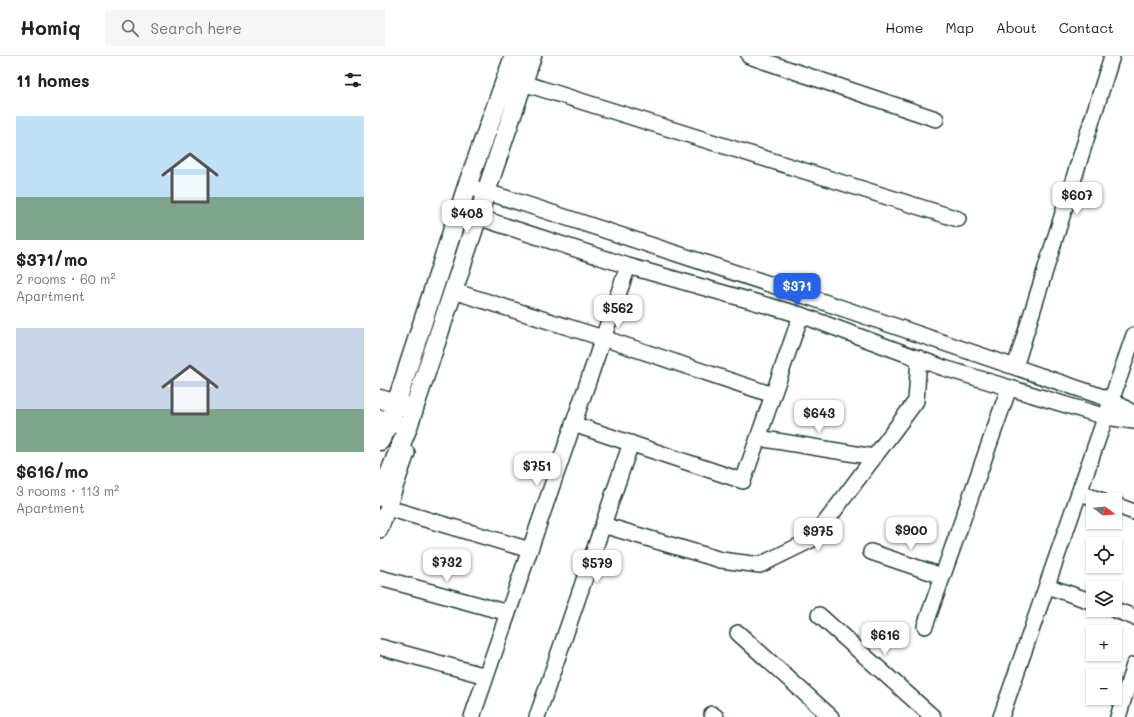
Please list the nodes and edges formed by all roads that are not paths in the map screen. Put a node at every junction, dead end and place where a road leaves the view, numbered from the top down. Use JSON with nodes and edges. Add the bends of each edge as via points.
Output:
{"nodes":[{"id":1,"x":514,"y":56,"type":"edge"},
{"id":2,"x":532,"y":56,"type":"edge"},
{"id":3,"x":749,"y":56,"type":"edge"},
{"id":4,"x":1112,"y":56,"type":"edge"},
{"id":5,"x":523,"y":82,"type":"junction"},
{"id":6,"x":936,"y":119,"type":"dead end"},
{"id":7,"x":467,"y":186,"type":"junction"},
{"id":8,"x":486,"y":192,"type":"junction"},
{"id":9,"x":459,"y":211,"type":"junction"},
{"id":10,"x":478,"y":216,"type":"junction"},
{"id":11,"x":958,"y":219,"type":"dead end"},
{"id":12,"x":628,"y":266,"type":"junction"},
{"id":13,"x":453,"y":291,"type":"junction"},
{"id":14,"x":801,"y":315,"type":"junction"},
{"id":15,"x":1134,"y":336,"type":"edge"},
{"id":16,"x":603,"y":338,"type":"junction"},
{"id":17,"x":919,"y":358,"type":"junction"},
{"id":18,"x":1015,"y":367,"type":"junction"},
{"id":19,"x":1009,"y":388,"type":"junction"},
{"id":20,"x":773,"y":395,"type":"junction"},
{"id":21,"x":1112,"y":400,"type":"junction"},
{"id":22,"x":388,"y":402,"type":"edge"},
{"id":23,"x":414,"y":408,"type":"junction"},
{"id":24,"x":1134,"y":414,"type":"edge"},
{"id":25,"x":1106,"y":417,"type":"junction"},
{"id":26,"x":385,"y":421,"type":"edge"},
{"id":27,"x":1134,"y":421,"type":"edge"},
{"id":28,"x":573,"y":424,"type":"junction"},
{"id":29,"x":408,"y":427,"type":"junction"},
{"id":30,"x":758,"y":438,"type":"junction"},
{"id":31,"x":380,"y":441,"type":"edge"},
{"id":32,"x":631,"y":443,"type":"junction"},
{"id":33,"x":407,"y":453,"type":"dead end"},
{"id":34,"x":874,"y":457,"type":"junction"},
{"id":35,"x":1080,"y":493,"type":"junction"},
{"id":36,"x":1086,"y":495,"type":"edge"},
{"id":37,"x":384,"y":503,"type":"edge"},
{"id":38,"x":1122,"y":508,"type":"edge"},
{"id":39,"x":1134,"y":512,"type":"edge"},
{"id":40,"x":603,"y":526,"type":"junction"},
{"id":41,"x":380,"y":530,"type":"edge"},
{"id":42,"x":530,"y":550,"type":"junction"},
{"id":43,"x":871,"y":552,"type":"dead end"},
{"id":44,"x":942,"y":576,"type":"junction"},
{"id":45,"x":380,"y":578,"type":"edge"},
{"id":46,"x":1047,"y":586,"type":"junction"},
{"id":47,"x":1086,"y":600,"type":"edge"},
{"id":48,"x":508,"y":613,"type":"junction"},
{"id":49,"x":1122,"y":613,"type":"edge"},
{"id":50,"x":819,"y":615,"type":"dead end"},
{"id":51,"x":1134,"y":617,"type":"edge"},
{"id":52,"x":925,"y":626,"type":"dead end"},
{"id":53,"x":738,"y":632,"type":"dead end"},
{"id":54,"x":380,"y":647,"type":"edge"},
{"id":55,"x":1134,"y":665,"type":"edge"},
{"id":56,"x":486,"y":676,"type":"junction"},
{"id":57,"x":472,"y":717,"type":"edge"},
{"id":58,"x":537,"y":717,"type":"edge"},
{"id":59,"x":831,"y":717,"type":"edge"},
{"id":60,"x":933,"y":717,"type":"edge"},
{"id":61,"x":1002,"y":717,"type":"edge"},
{"id":62,"x":1118,"y":717,"type":"edge"}],
"edges":[{"from":1,"to":7,"type":"street"},
{"from":2,"to":5,"type":"street"},
{"from":3,"to":6,"type":"street"},
{"from":4,"to":18,"type":"street"},
{"from":5,"to":8,"type":"street"},
{"from":5,"to":11,"type":"street"},
{"from":7,"to":8,"type":"street"},
{"from":7,"to":9,"type":"street"},
{"from":8,"to":10,"type":"street"},
{"from":8,"to":18,"type":"street","via":[[686,256]]},
{"from":9,"to":10,"type":"street"},
{"from":9,"to":22,"type":"street"},
{"from":10,"to":12,"type":"street"},
{"from":10,"to":13,"type":"street"},
{"from":12,"to":14,"type":"street"},
{"from":12,"to":16,"type":"street"},
{"from":13,"to":16,"type":"street"},
{"from":13,"to":23,"type":"street"},
{"from":14,"to":17,"type":"street"},
{"from":14,"to":20,"type":"street"},
{"from":15,"to":21,"type":"street"},
{"from":16,"to":20,"type":"street"},
{"from":16,"to":28,"type":"street"},
{"from":17,"to":19,"type":"street"},
{"from":17,"to":34,"type":"street","via":[[916,401]]},
{"from":18,"to":21,"type":"street"},
{"from":19,"to":25,"type":"street"},
{"from":19,"to":44,"type":"street"},
{"from":20,"to":30,"type":"street"},
{"from":21,"to":24,"type":"street"},
{"from":21,"to":25,"type":"street"},
{"from":22,"to":23,"type":"street"},
{"from":22,"to":26,"type":"street"},
{"from":23,"to":29,"type":"street"},
{"from":25,"to":27,"type":"street"},
{"from":25,"to":35,"type":"street"},
{"from":26,"to":29,"type":"street"},
{"from":26,"to":31,"type":"street"},
{"from":28,"to":32,"type":"street"},
{"from":28,"to":42,"type":"street"},
{"from":29,"to":37,"type":"street"},
{"from":30,"to":32,"type":"street","via":[[743,481]]},
{"from":30,"to":34,"type":"street"},
{"from":32,"to":40,"type":"street"},
{"from":33,"to":37,"type":"street"},
{"from":34,"to":40,"type":"street","via":[[813,539],[760,565],[721,560]]},
{"from":35,"to":36,"type":"street"},
{"from":35,"to":46,"type":"street"},
{"from":37,"to":41,"type":"street"},
{"from":37,"to":42,"type":"street"},
{"from":38,"to":39,"type":"street"},
{"from":40,"to":58,"type":"street"},
{"from":42,"to":48,"type":"street"},
{"from":43,"to":44,"type":"street"},
{"from":44,"to":52,"type":"street"},
{"from":45,"to":48,"type":"street"},
{"from":46,"to":47,"type":"street"},
{"from":46,"to":61,"type":"street"},
{"from":48,"to":56,"type":"street"},
{"from":49,"to":51,"type":"street"},
{"from":50,"to":60,"type":"street"},
{"from":53,"to":59,"type":"street"},
{"from":54,"to":56,"type":"street"},
{"from":55,"to":62,"type":"street"},
{"from":56,"to":57,"type":"street"}]}
